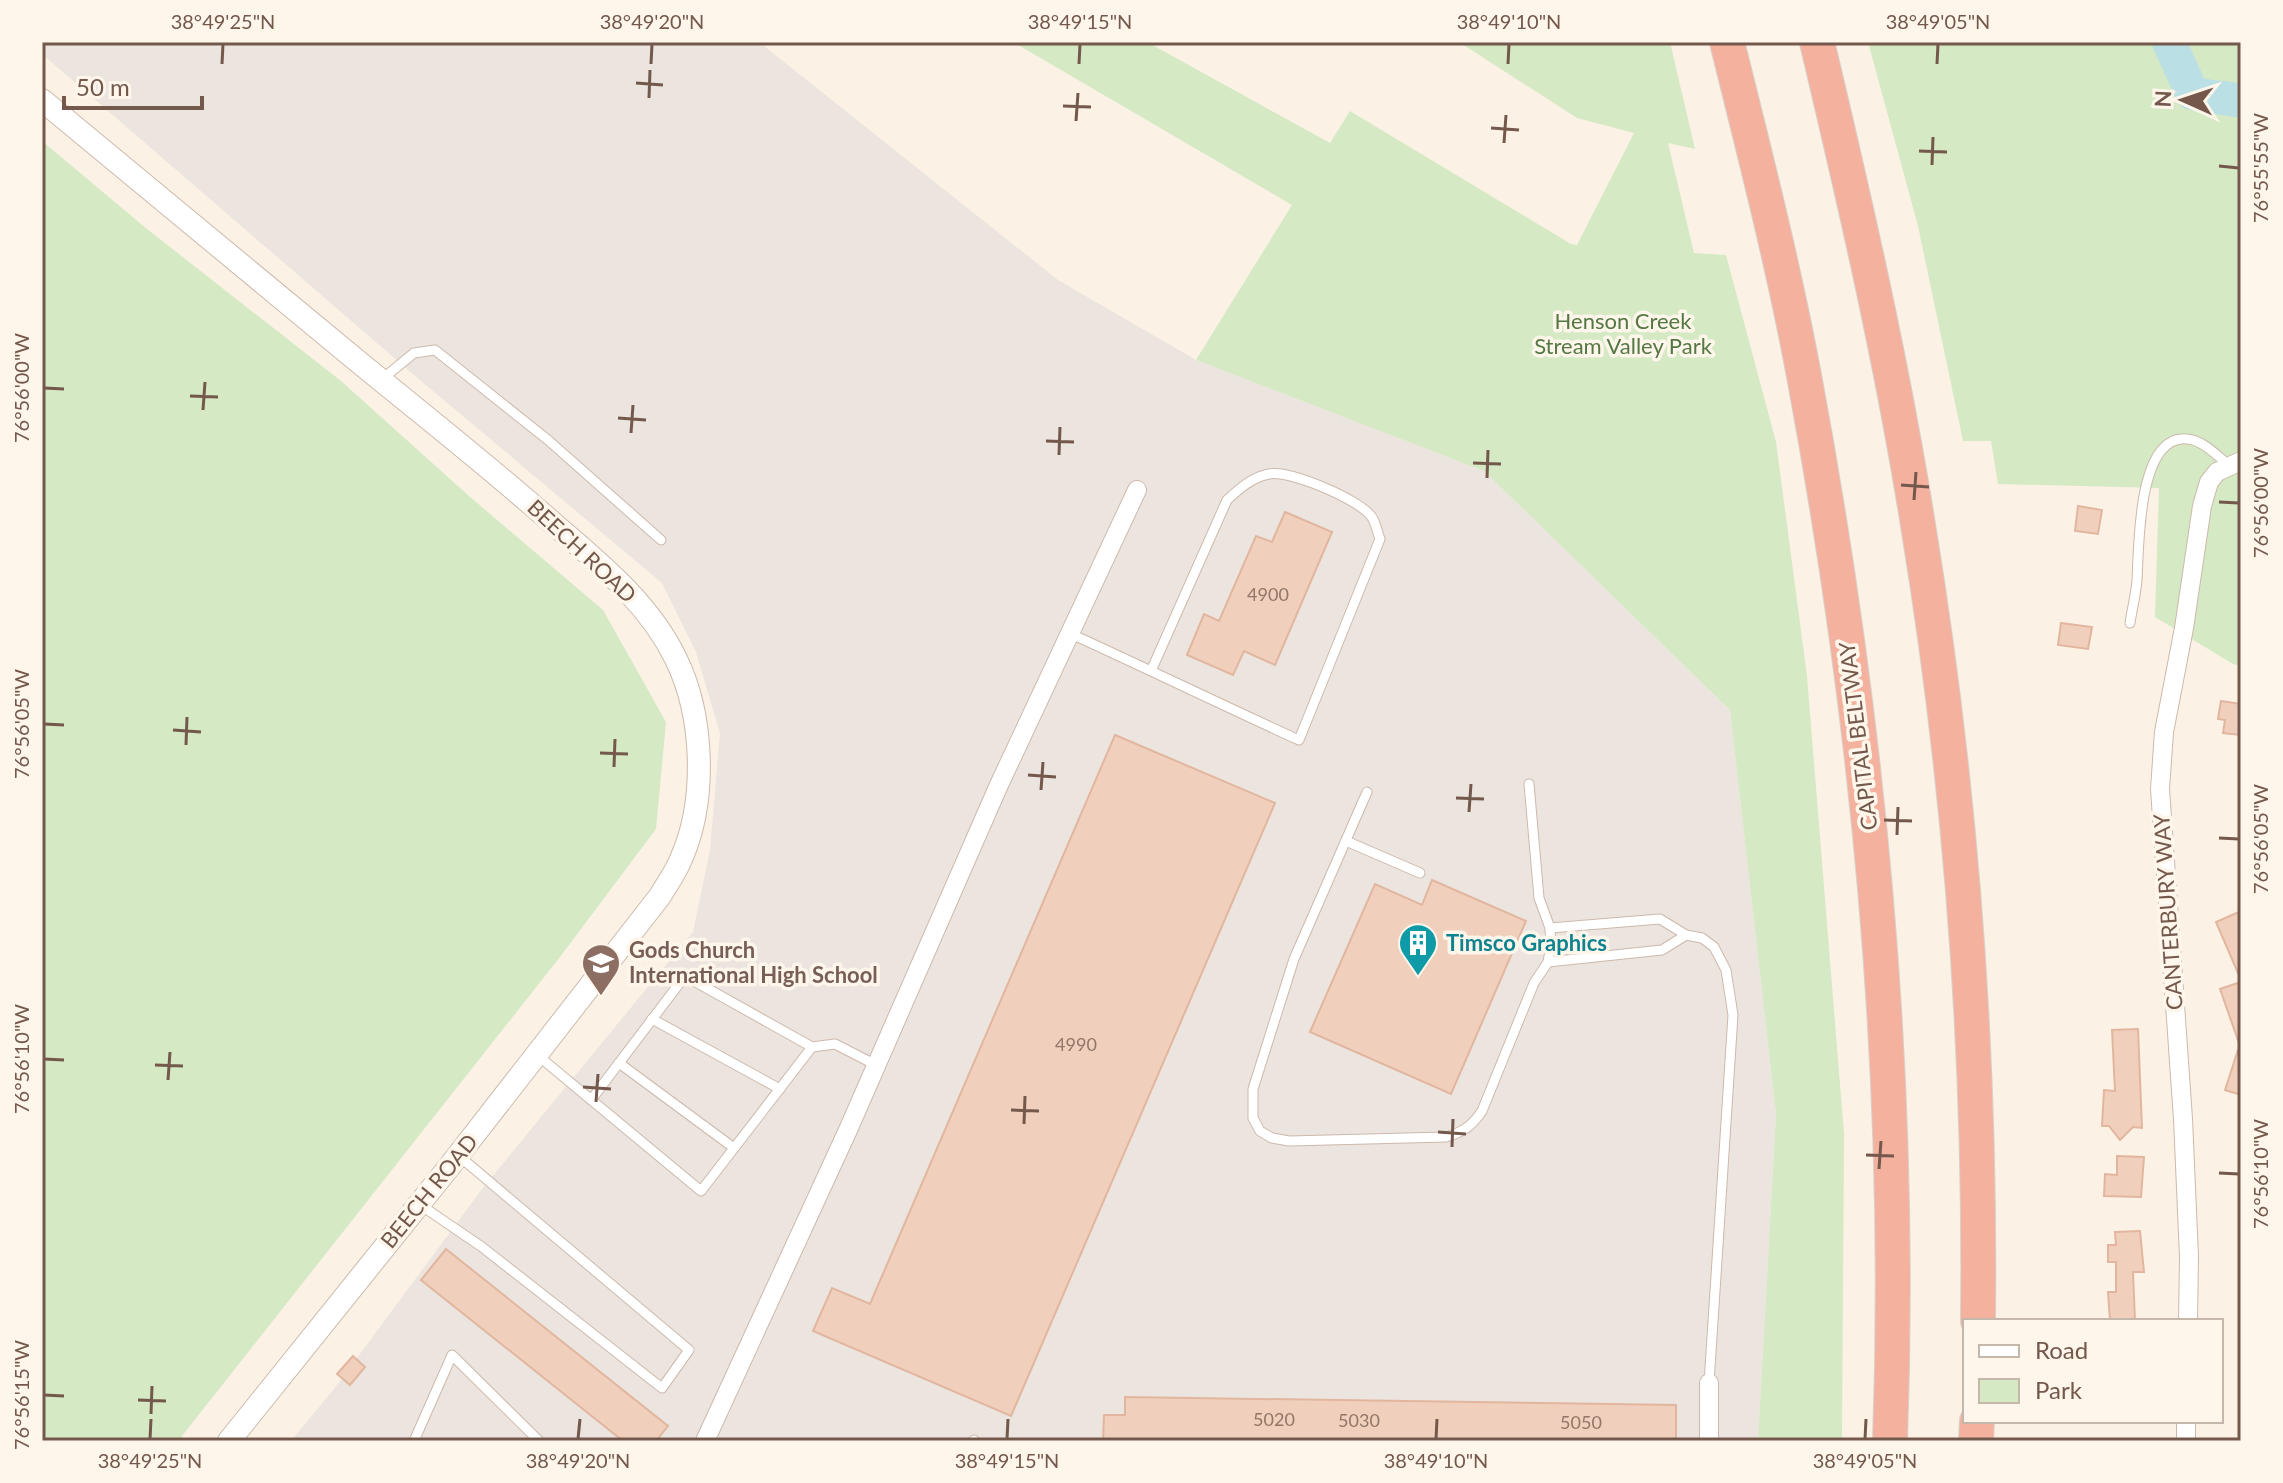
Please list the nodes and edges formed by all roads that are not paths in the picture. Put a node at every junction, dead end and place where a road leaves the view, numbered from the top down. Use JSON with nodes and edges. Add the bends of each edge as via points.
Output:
{"nodes":[{"id":1,"x":1727,"y":42,"type":"edge"},
{"id":2,"x":1817,"y":42,"type":"edge"},
{"id":3,"x":42,"y":100,"type":"edge"},
{"id":4,"x":381,"y":380,"type":"junction"},
{"id":5,"x":2235,"y":463,"type":"edge"},
{"id":6,"x":1137,"y":490,"type":"dead end"},
{"id":7,"x":661,"y":540,"type":"dead end"},
{"id":8,"x":2130,"y":623,"type":"dead end"},
{"id":9,"x":1069,"y":633,"type":"junction"},
{"id":10,"x":1151,"y":671,"type":"junction"},
{"id":11,"x":1529,"y":784,"type":"dead end"},
{"id":12,"x":1367,"y":792,"type":"dead end"},
{"id":13,"x":1346,"y":841,"type":"junction"},
{"id":14,"x":1420,"y":873,"type":"dead end"},
{"id":15,"x":1550,"y":928,"type":"junction"},
{"id":16,"x":1686,"y":935,"type":"junction"},
{"id":17,"x":1548,"y":962,"type":"junction"},
{"id":18,"x":652,"y":1019,"type":"junction"},
{"id":19,"x":812,"y":1047,"type":"junction"},
{"id":20,"x":536,"y":1054,"type":"junction"},
{"id":21,"x":619,"y":1063,"type":"junction"},
{"id":22,"x":877,"y":1065,"type":"junction"},
{"id":23,"x":780,"y":1089,"type":"junction"},
{"id":24,"x":591,"y":1100,"type":"junction"},
{"id":25,"x":734,"y":1148,"type":"junction"},
{"id":26,"x":458,"y":1155,"type":"junction"},
{"id":27,"x":419,"y":1204,"type":"junction"},
{"id":28,"x":1978,"y":1319,"type":"edge"},
{"id":29,"x":2188,"y":1319,"type":"edge"},
{"id":30,"x":1709,"y":1383,"type":"joint"},
{"id":31,"x":229,"y":1441,"type":"edge"},
{"id":32,"x":414,"y":1441,"type":"edge"},
{"id":33,"x":539,"y":1441,"type":"edge"},
{"id":34,"x":705,"y":1441,"type":"edge"},
{"id":35,"x":1709,"y":1441,"type":"edge"},
{"id":36,"x":1890,"y":1441,"type":"edge"}],
"edges":[{"from":1,"to":36,"type":"highway","name":"CAPITAL BELTWAY","via":[[1805,379],[1854,688],[1873,864],[1890,1144]]},
{"from":2,"to":28,"type":"highway","via":[[1891,374],[1940,684],[1969,999]]},
{"from":3,"to":4,"type":"street","name":"BEECH ROAD"},
{"from":4,"to":7,"type":"lane","via":[[414,353],[435,350]]},
{"from":4,"to":20,"type":"street","name":"BEECH ROAD","via":[[630,591],[677,660],[693,704],[697,789],[682,859],[635,931]]},
{"from":5,"to":8,"type":"lane","via":[[2184,438],[2168,444],[2157,458],[2144,486]]},
{"from":5,"to":29,"type":"street","name":"CANTERBURY WAY","via":[[2209,482],[2202,506],[2164,732],[2160,789],[2183,1135]]},
{"from":6,"to":9,"type":"street"},
{"from":9,"to":10,"type":"lane"},
{"from":9,"to":22,"type":"street"},
{"from":10,"to":10,"type":"lane","via":[[1299,740],[1380,539],[1374,518],[1359,504],[1287,474],[1246,483],[1227,500]]},
{"from":11,"to":15,"type":"lane","via":[[1539,898]]},
{"from":12,"to":13,"type":"lane"},
{"from":13,"to":14,"type":"lane"},
{"from":13,"to":17,"type":"lane","via":[[1294,959],[1253,1089],[1253,1118],[1260,1131],[1289,1141],[1462,1133],[1482,1111],[1534,983]]},
{"from":15,"to":16,"type":"lane","via":[[1660,919]]},
{"from":15,"to":17,"type":"lane"},
{"from":16,"to":17,"type":"lane","via":[[1662,950]]},
{"from":16,"to":30,"type":"lane","via":[[1714,947],[1726,970],[1733,1015]]},
{"from":18,"to":19,"type":"lane","via":[[685,976]]},
{"from":18,"to":21,"type":"lane"},
{"from":18,"to":23,"type":"lane"},
{"from":19,"to":22,"type":"lane","via":[[835,1044]]},
{"from":19,"to":23,"type":"lane"},
{"from":20,"to":24,"type":"lane"},
{"from":20,"to":26,"type":"street","name":"BEECH ROAD"},
{"from":21,"to":24,"type":"lane"},
{"from":21,"to":25,"type":"lane"},
{"from":22,"to":34,"type":"street"},
{"from":23,"to":25,"type":"lane"},
{"from":24,"to":25,"type":"lane","via":[[701,1191]]},
{"from":26,"to":27,"type":"street","name":"BEECH ROAD"},
{"from":26,"to":27,"type":"lane","via":[[689,1350],[662,1388]]},
{"from":27,"to":31,"type":"street","name":"BEECH ROAD"},
{"from":30,"to":35,"type":"street"},
{"from":32,"to":33,"type":"lane","via":[[452,1355]]}]}
